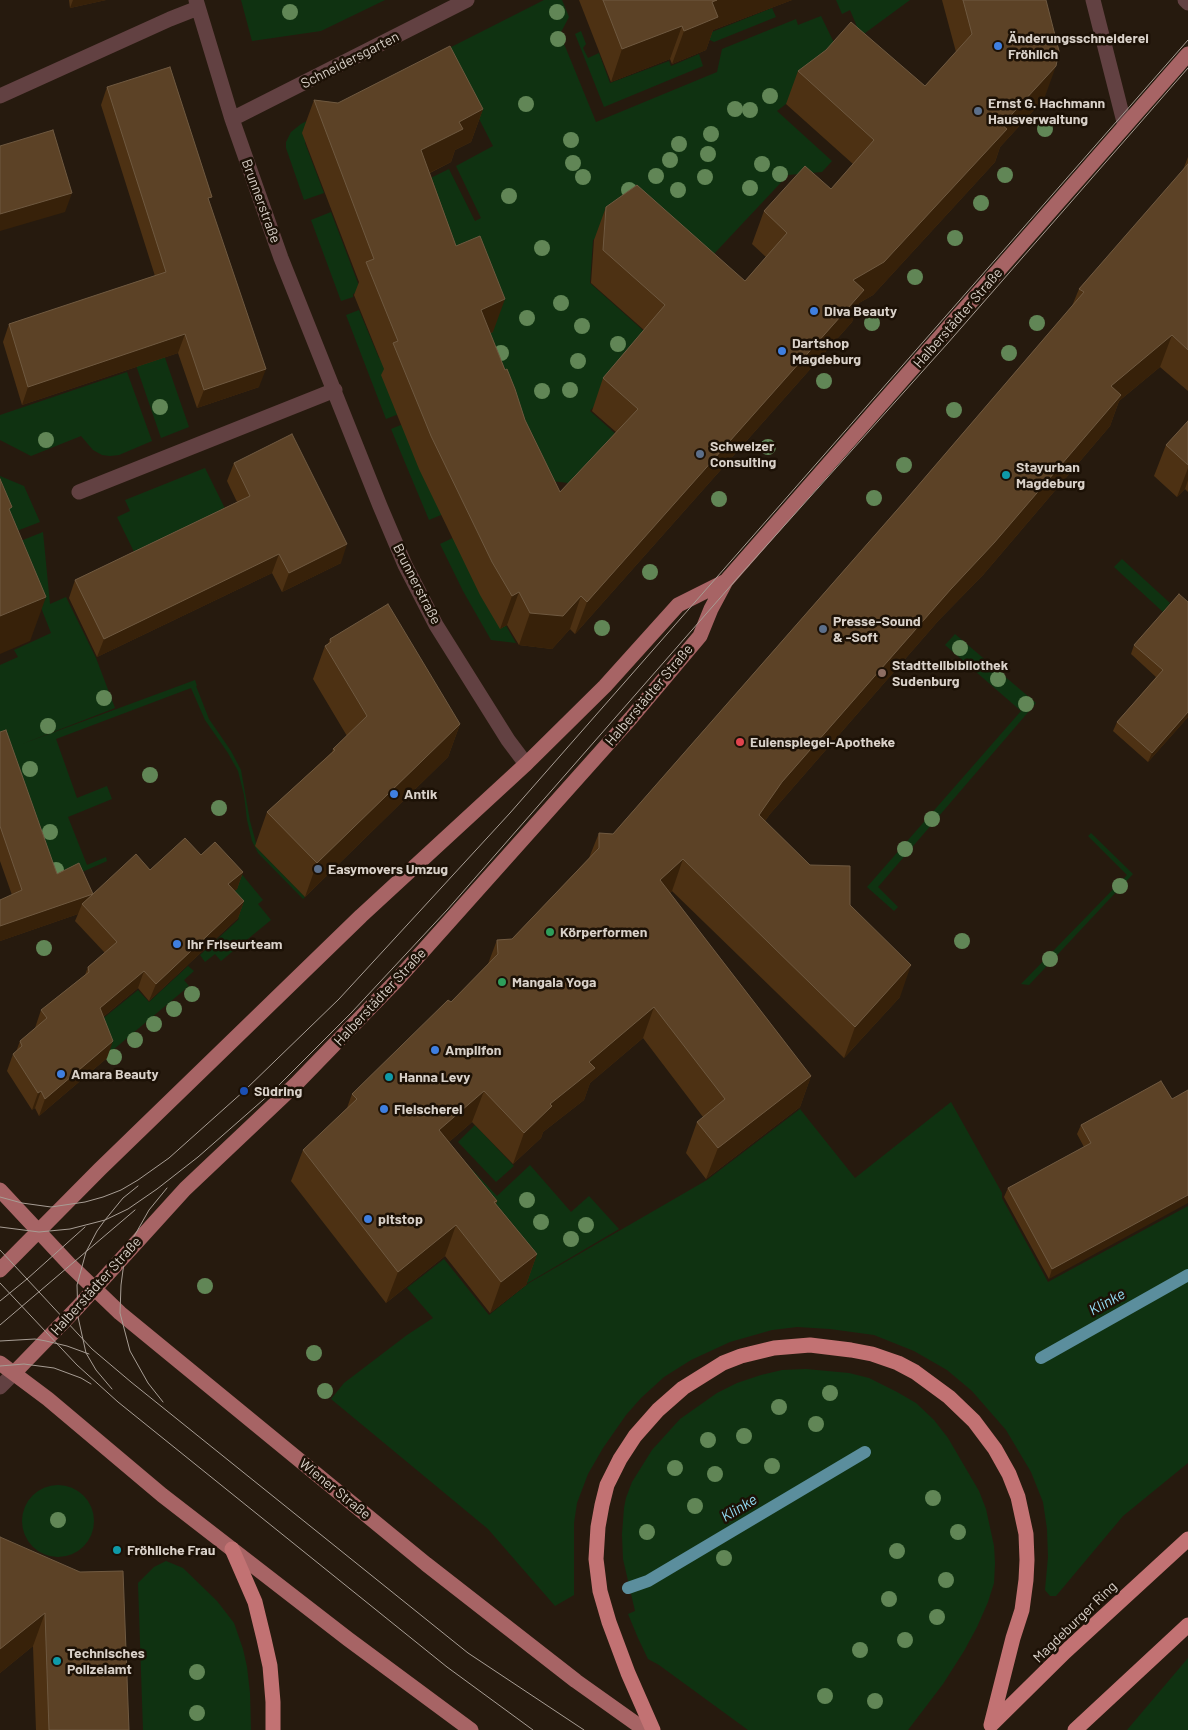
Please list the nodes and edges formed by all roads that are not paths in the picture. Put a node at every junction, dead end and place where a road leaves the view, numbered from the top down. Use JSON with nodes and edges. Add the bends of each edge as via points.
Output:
{"nodes":[{"id":1,"x":467,"y":0,"type":"edge"},
{"id":2,"x":1093,"y":0,"type":"edge"},
{"id":3,"x":1184,"y":0,"type":"edge"},
{"id":4,"x":1188,"y":3,"type":"edge"},
{"id":5,"x":197,"y":4,"type":"edge"},
{"id":6,"x":1188,"y":54,"type":"edge"},
{"id":7,"x":0,"y":96,"type":"edge"},
{"id":8,"x":232,"y":119,"type":"junction"},
{"id":9,"x":1125,"y":126,"type":"junction"},
{"id":10,"x":335,"y":390,"type":"junction"},
{"id":11,"x":78,"y":492,"type":"dead end"},
{"id":12,"x":726,"y":580,"type":"junction"},
{"id":13,"x":526,"y":764,"type":"junction"},
{"id":14,"x":0,"y":1190,"type":"edge"},
{"id":15,"x":39,"y":1232,"type":"junction"},
{"id":16,"x":0,"y":1270,"type":"edge"},
{"id":17,"x":94,"y":1289,"type":"junction"},
{"id":18,"x":0,"y":1363,"type":"edge"},
{"id":19,"x":14,"y":1373,"type":"junction"},
{"id":20,"x":0,"y":1387,"type":"edge"},
{"id":21,"x":1188,"y":1539,"type":"edge"},
{"id":22,"x":232,"y":1549,"type":"junction"},
{"id":23,"x":1188,"y":1625,"type":"edge"},
{"id":24,"x":989,"y":1728,"type":"edge"},
{"id":25,"x":273,"y":1730,"type":"edge"},
{"id":26,"x":471,"y":1730,"type":"edge"},
{"id":27,"x":645,"y":1730,"type":"edge"},
{"id":28,"x":653,"y":1730,"type":"edge"},
{"id":29,"x":1075,"y":1730,"type":"edge"}],
"edges":[{"from":1,"to":8,"type":"street","name":"Schneidersgarten"},
{"from":2,"to":9,"type":"street"},
{"from":3,"to":4,"type":"street"},
{"from":5,"to":7,"type":"street","name":"Brunnerstraße"},
{"from":5,"to":8,"type":"street","name":"Brunnerstraße"},
{"from":6,"to":9,"type":"main road","name":"Halberstädter Straße"},
{"from":8,"to":10,"type":"street","name":"Brunnerstraße","via":[[281,258]]},
{"from":9,"to":12,"type":"main road","name":"Halberstädter Straße"},
{"from":10,"to":11,"type":"street"},
{"from":10,"to":13,"type":"street","name":"Brunnerstraße","via":[[405,565],[424,602]]},
{"from":12,"to":13,"type":"main road","name":"Halberstädter Straße","via":[[678,605],[605,686]]},
{"from":12,"to":17,"type":"main road","name":"Halberstädter Straße","via":[[700,636],[573,784],[397,980],[296,1084],[185,1189]]},
{"from":13,"to":15,"type":"main road","name":"Halberstädter Straße","via":[[362,916]]},
{"from":14,"to":15,"type":"main road"},
{"from":15,"to":16,"type":"main road","name":"Halberstädter Straße"},
{"from":15,"to":17,"type":"main road","name":"Wiener Straße"},
{"from":17,"to":19,"type":"main road","name":"Halberstädter Straße"},
{"from":17,"to":27,"type":"main road","name":"Wiener Straße","via":[[426,1564],[576,1681]]},
{"from":18,"to":19,"type":"main road"},
{"from":19,"to":20,"type":"street","name":"Halberstädter Straße"},
{"from":19,"to":22,"type":"main road"},
{"from":21,"to":24,"type":"highway","name":"Magdeburger Ring"},
{"from":22,"to":25,"type":"highway","via":[[255,1602],[264,1639],[270,1666]]},
{"from":22,"to":26,"type":"main road"},
{"from":23,"to":29,"type":"highway"},
{"from":24,"to":28,"type":"highway","via":[[1025,1595],[1027,1548],[1020,1505],[1012,1482],[996,1449],[974,1422],[931,1383],[898,1363],[872,1354],[810,1345],[741,1356],[724,1363],[670,1398],[635,1436],[608,1485],[598,1527],[596,1559],[600,1591],[628,1674]]}]}
